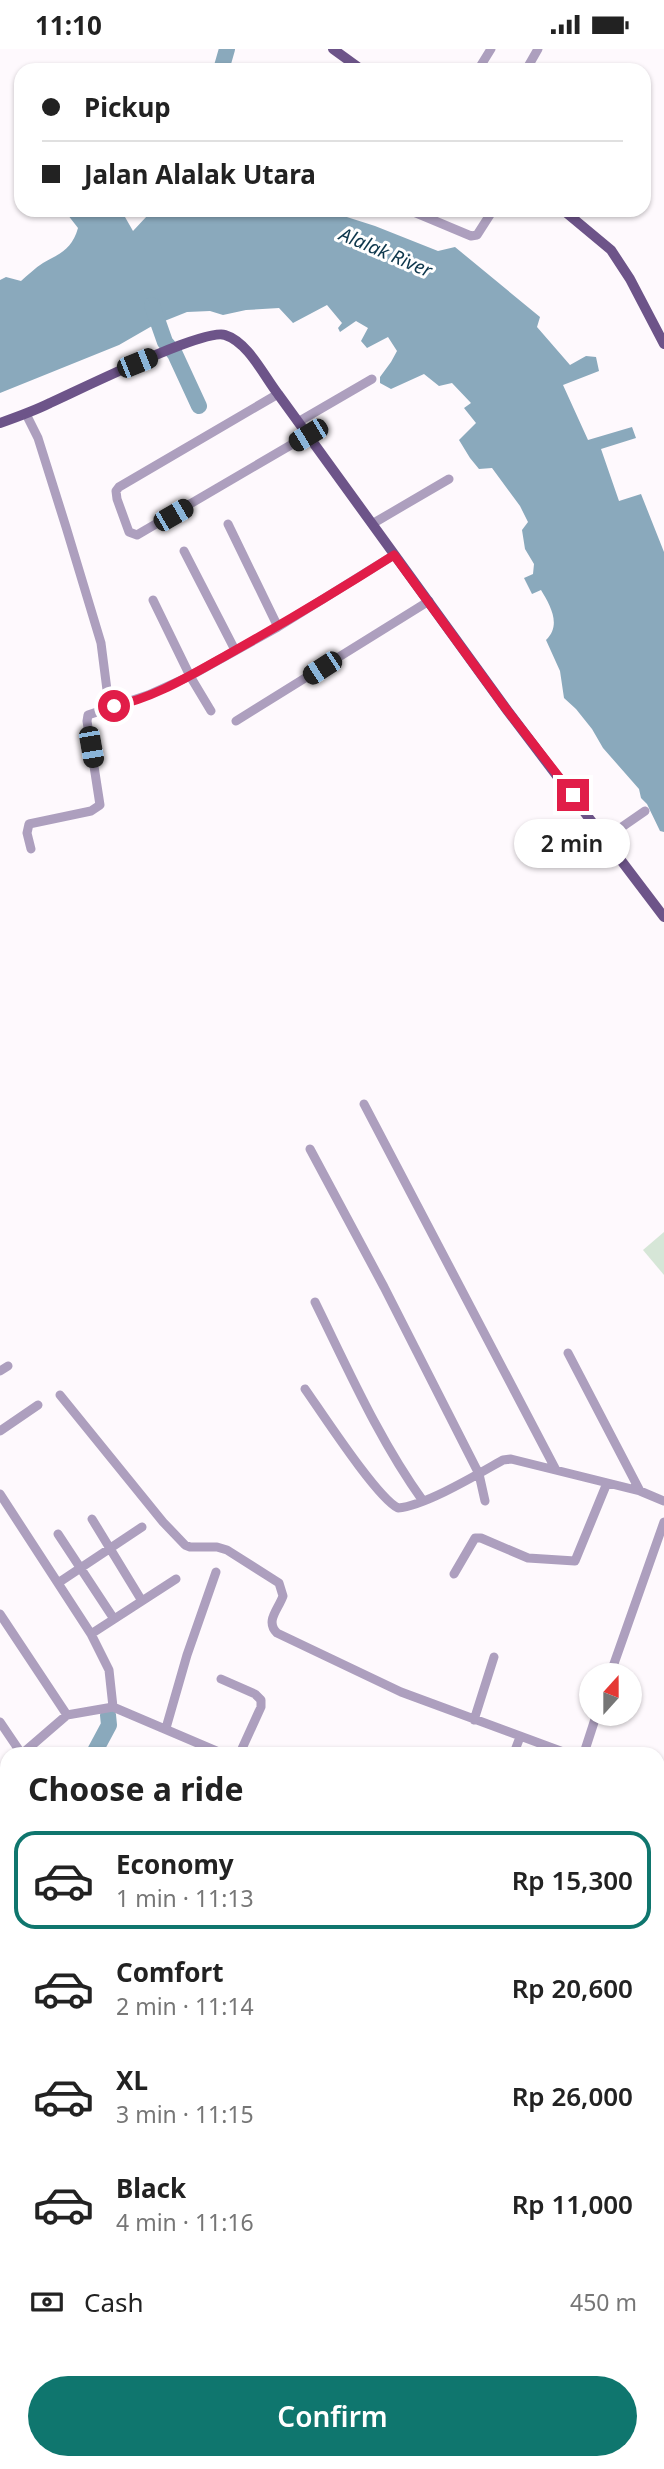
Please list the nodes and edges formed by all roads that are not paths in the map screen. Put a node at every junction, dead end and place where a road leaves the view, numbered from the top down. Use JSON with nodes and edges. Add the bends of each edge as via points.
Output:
{"nodes":[{"id":1,"x":333,"y":49,"type":"edge"},
{"id":2,"x":352,"y":63,"type":"edge"},
{"id":3,"x":426,"y":217,"type":"edge"},
{"id":4,"x":489,"y":217,"type":"edge"},
{"id":5,"x":571,"y":217,"type":"edge"},
{"id":6,"x":664,"y":344,"type":"edge"},
{"id":7,"x":372,"y":379,"type":"dead end"},
{"id":8,"x":278,"y":394,"type":"junction"},
{"id":9,"x":26,"y":414,"type":"junction"},
{"id":10,"x":298,"y":422,"type":"junction"},
{"id":11,"x":0,"y":423,"type":"edge"},
{"id":12,"x":308,"y":435,"type":"junction"},
{"id":13,"x":449,"y":479,"type":"dead end"},
{"id":14,"x":228,"y":524,"type":"dead end"},
{"id":15,"x":372,"y":524,"type":"junction"},
{"id":16,"x":184,"y":551,"type":"dead end"},
{"id":17,"x":394,"y":555,"type":"junction"},
{"id":18,"x":153,"y":600,"type":"dead end"},
{"id":19,"x":429,"y":601,"type":"junction"},
{"id":20,"x":278,"y":627,"type":"junction"},
{"id":21,"x":235,"y":650,"type":"junction"},
{"id":22,"x":190,"y":676,"type":"junction"},
{"id":23,"x":114,"y":706,"type":"junction"},
{"id":24,"x":211,"y":711,"type":"dead end"},
{"id":25,"x":236,"y":720,"type":"dead end"},
{"id":26,"x":645,"y":811,"type":"dead end"},
{"id":27,"x":606,"y":838,"type":"junction"},
{"id":28,"x":31,"y":849,"type":"dead end"},
{"id":29,"x":664,"y":917,"type":"edge"},
{"id":30,"x":364,"y":1104,"type":"dead end"},
{"id":31,"x":310,"y":1149,"type":"dead end"},
{"id":32,"x":315,"y":1302,"type":"dead end"},
{"id":33,"x":568,"y":1353,"type":"dead end"},
{"id":34,"x":305,"y":1389,"type":"dead end"},
{"id":35,"x":60,"y":1395,"type":"dead end"},
{"id":36,"x":38,"y":1405,"type":"dead end"},
{"id":37,"x":0,"y":1431,"type":"edge"},
{"id":38,"x":556,"y":1470,"type":"junction"},
{"id":39,"x":478,"y":1474,"type":"junction"},
{"id":40,"x":607,"y":1483,"type":"junction"},
{"id":41,"x":640,"y":1491,"type":"junction"},
{"id":42,"x":0,"y":1494,"type":"edge"},
{"id":43,"x":423,"y":1500,"type":"junction"},
{"id":44,"x":485,"y":1501,"type":"dead end"},
{"id":45,"x":664,"y":1501,"type":"edge"},
{"id":46,"x":92,"y":1519,"type":"dead end"},
{"id":47,"x":664,"y":1523,"type":"edge"},
{"id":48,"x":142,"y":1527,"type":"dead end"},
{"id":49,"x":58,"y":1534,"type":"dead end"},
{"id":50,"x":110,"y":1548,"type":"junction"},
{"id":51,"x":80,"y":1568,"type":"junction"},
{"id":52,"x":216,"y":1572,"type":"dead end"},
{"id":53,"x":454,"y":1574,"type":"dead end"},
{"id":54,"x":176,"y":1579,"type":"dead end"},
{"id":55,"x":58,"y":1583,"type":"junction"},
{"id":56,"x":142,"y":1601,"type":"junction"},
{"id":57,"x":0,"y":1614,"type":"edge"},
{"id":58,"x":114,"y":1619,"type":"junction"},
{"id":59,"x":91,"y":1634,"type":"junction"},
{"id":60,"x":494,"y":1657,"type":"dead end"},
{"id":61,"x":614,"y":1663,"type":"edge"},
{"id":62,"x":221,"y":1679,"type":"dead end"},
{"id":63,"x":111,"y":1707,"type":"junction"},
{"id":64,"x":67,"y":1715,"type":"junction"},
{"id":65,"x":474,"y":1720,"type":"junction"},
{"id":66,"x":0,"y":1722,"type":"edge"},
{"id":67,"x":593,"y":1726,"type":"edge"},
{"id":68,"x":166,"y":1728,"type":"junction"},
{"id":69,"x":520,"y":1737,"type":"junction"},
{"id":70,"x":18,"y":1747,"type":"edge"},
{"id":71,"x":29,"y":1747,"type":"edge"},
{"id":72,"x":209,"y":1747,"type":"edge"},
{"id":73,"x":243,"y":1747,"type":"edge"},
{"id":74,"x":516,"y":1747,"type":"edge"},
{"id":75,"x":549,"y":1747,"type":"edge"},
{"id":76,"x":586,"y":1747,"type":"edge"}],
"edges":[{"from":1,"to":2,"type":"main road"},
{"from":3,"to":4,"type":"street","via":[[471,236],[477,235]]},
{"from":5,"to":6,"type":"main road","via":[[611,250]]},
{"from":7,"to":10,"type":"street"},
{"from":8,"to":9,"type":"main road","via":[[245,350],[224,335],[211,336]]},
{"from":8,"to":10,"type":"main road"},
{"from":8,"to":12,"type":"street","via":[[119,487],[117,499],[129,532],[137,535]]},
{"from":9,"to":11,"type":"main road"},
{"from":9,"to":23,"type":"street","via":[[38,438],[101,643],[107,690]]},
{"from":10,"to":12,"type":"main road"},
{"from":12,"to":15,"type":"main road"},
{"from":13,"to":15,"type":"street"},
{"from":14,"to":20,"type":"street"},
{"from":15,"to":17,"type":"main road"},
{"from":16,"to":21,"type":"street"},
{"from":17,"to":19,"type":"main road"},
{"from":17,"to":20,"type":"street"},
{"from":18,"to":22,"type":"street"},
{"from":19,"to":25,"type":"street"},
{"from":19,"to":27,"type":"main road"},
{"from":20,"to":21,"type":"street"},
{"from":21,"to":22,"type":"street"},
{"from":22,"to":23,"type":"street"},
{"from":22,"to":24,"type":"street"},
{"from":23,"to":28,"type":"street","via":[[91,714],[86,721],[100,805],[29,824]]},
{"from":26,"to":27,"type":"street"},
{"from":27,"to":29,"type":"main road"},
{"from":30,"to":38,"type":"street"},
{"from":31,"to":39,"type":"street"},
{"from":32,"to":43,"type":"street","via":[[378,1427]]},
{"from":33,"to":41,"type":"street"},
{"from":34,"to":43,"type":"street","via":[[393,1505],[409,1507]]},
{"from":35,"to":65,"type":"street","via":[[185,1545],[227,1550],[279,1583],[283,1596],[271,1622],[278,1633],[401,1692]]},
{"from":36,"to":37,"type":"street"},
{"from":38,"to":39,"type":"street","via":[[511,1459]]},
{"from":38,"to":40,"type":"street"},
{"from":39,"to":43,"type":"street"},
{"from":39,"to":44,"type":"street"},
{"from":40,"to":41,"type":"street"},
{"from":40,"to":53,"type":"street","via":[[575,1561],[528,1558],[475,1538]]},
{"from":41,"to":45,"type":"street"},
{"from":42,"to":55,"type":"street"},
{"from":46,"to":50,"type":"street"},
{"from":47,"to":61,"type":"street"},
{"from":48,"to":50,"type":"street"},
{"from":49,"to":51,"type":"street"},
{"from":50,"to":51,"type":"street"},
{"from":50,"to":56,"type":"street"},
{"from":51,"to":55,"type":"street"},
{"from":51,"to":58,"type":"street"},
{"from":52,"to":68,"type":"street"},
{"from":54,"to":56,"type":"street"},
{"from":55,"to":59,"type":"street"},
{"from":56,"to":58,"type":"street"},
{"from":57,"to":64,"type":"street"},
{"from":58,"to":59,"type":"street"},
{"from":59,"to":63,"type":"street","via":[[109,1670]]},
{"from":60,"to":65,"type":"street"},
{"from":62,"to":73,"type":"street","via":[[261,1700]]},
{"from":63,"to":64,"type":"street"},
{"from":63,"to":68,"type":"street"},
{"from":64,"to":71,"type":"street"},
{"from":65,"to":69,"type":"street"},
{"from":66,"to":70,"type":"street"},
{"from":67,"to":76,"type":"street"},
{"from":68,"to":72,"type":"street"},
{"from":69,"to":74,"type":"street"},
{"from":69,"to":75,"type":"street"}]}
